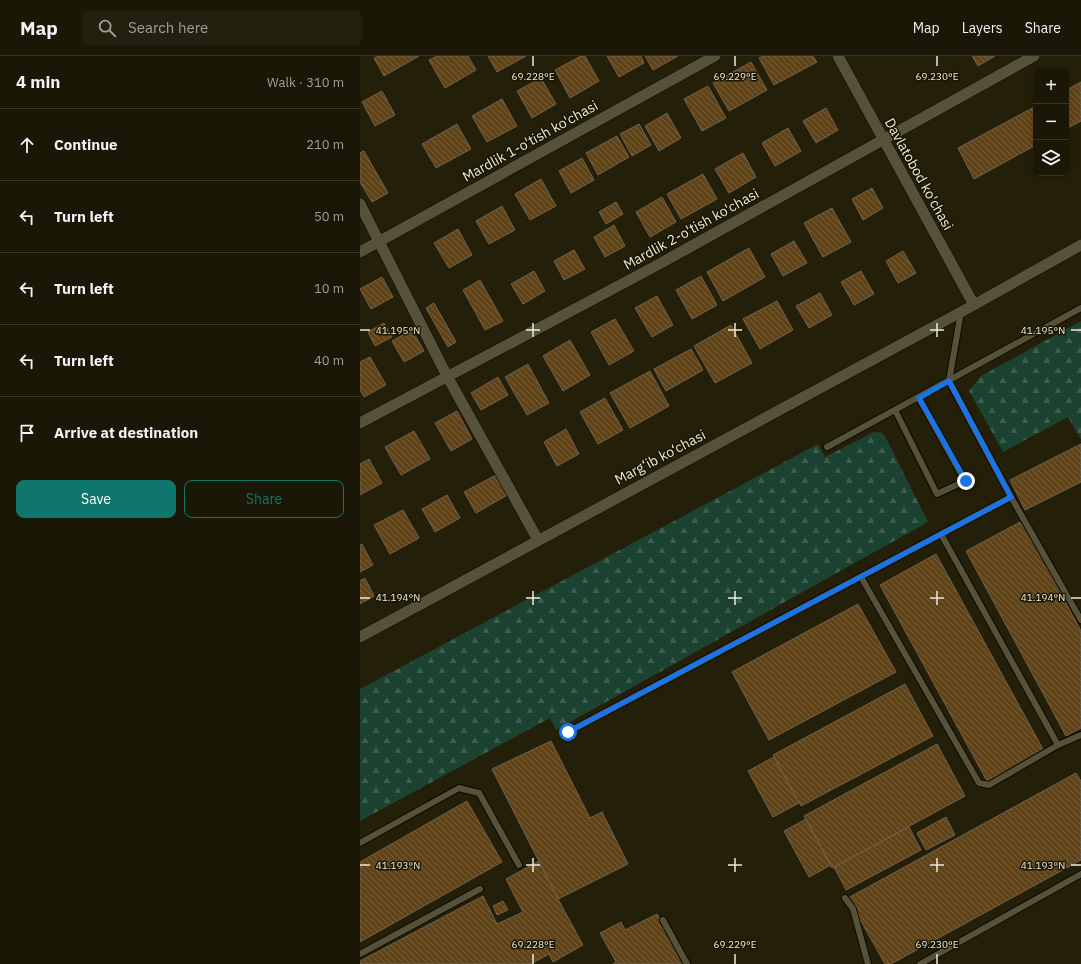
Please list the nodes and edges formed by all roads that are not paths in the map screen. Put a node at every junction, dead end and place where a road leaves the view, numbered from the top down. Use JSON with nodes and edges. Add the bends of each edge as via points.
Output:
{"nodes":[{"id":1,"x":715,"y":56,"type":"edge"},
{"id":2,"x":838,"y":56,"type":"edge"},
{"id":3,"x":1034,"y":56,"type":"edge"},
{"id":4,"x":883,"y":141,"type":"junction"},
{"id":5,"x":360,"y":204,"type":"edge"},
{"id":6,"x":379,"y":242,"type":"junction"},
{"id":7,"x":1081,"y":245,"type":"edge"},
{"id":8,"x":360,"y":252,"type":"edge"},
{"id":9,"x":974,"y":305,"type":"junction"},
{"id":10,"x":1081,"y":308,"type":"edge"},
{"id":11,"x":961,"y":312,"type":"junction"},
{"id":12,"x":447,"y":376,"type":"junction"},
{"id":13,"x":949,"y":381,"type":"junction"},
{"id":14,"x":919,"y":398,"type":"junction"},
{"id":15,"x":895,"y":410,"type":"junction"},
{"id":16,"x":360,"y":423,"type":"edge"},
{"id":17,"x":827,"y":447,"type":"dead end"},
{"id":18,"x":1011,"y":497,"type":"junction"},
{"id":19,"x":941,"y":534,"type":"junction"},
{"id":20,"x":538,"y":540,"type":"junction"},
{"id":21,"x":861,"y":576,"type":"junction"},
{"id":22,"x":1081,"y":620,"type":"edge"},
{"id":23,"x":360,"y":636,"type":"edge"},
{"id":24,"x":568,"y":732,"type":"dead end"},
{"id":25,"x":1081,"y":735,"type":"edge"},
{"id":26,"x":1058,"y":745,"type":"junction"},
{"id":27,"x":360,"y":843,"type":"edge"},
{"id":28,"x":519,"y":865,"type":"dead end"},
{"id":29,"x":1081,"y":874,"type":"edge"},
{"id":30,"x":480,"y":889,"type":"dead end"},
{"id":31,"x":845,"y":898,"type":"dead end"},
{"id":32,"x":664,"y":920,"type":"dead end"},
{"id":33,"x":360,"y":954,"type":"edge"},
{"id":34,"x":687,"y":964,"type":"edge"},
{"id":35,"x":868,"y":964,"type":"edge"},
{"id":36,"x":920,"y":964,"type":"edge"}],
"edges":[{"from":1,"to":6,"type":"street","name":"Mardlik 1-o'tish ko'chasi"},
{"from":2,"to":4,"type":"street","name":"Davlatobod ko'chasi"},
{"from":3,"to":4,"type":"street","name":"Mardlik 2-o'tish ko'chasi"},
{"from":4,"to":9,"type":"street","name":"Davlatobod ko'chasi"},
{"from":4,"to":12,"type":"street","name":"Mardlik 2-o'tish ko'chasi","via":[[652,268]]},
{"from":5,"to":6,"type":"street"},
{"from":6,"to":8,"type":"street","name":"Mardlik 1-o'tish ko'chasi"},
{"from":6,"to":12,"type":"street"},
{"from":7,"to":9,"type":"street","name":"Marg‘ib ko‘chasi"},
{"from":9,"to":11,"type":"street","name":"Marg‘ib ko‘chasi"},
{"from":10,"to":13,"type":"lane"},
{"from":11,"to":13,"type":"lane"},
{"from":11,"to":20,"type":"street","name":"Marg‘ib ko‘chasi"},
{"from":12,"to":16,"type":"street","name":"Mardlik 2-o'tish ko'chasi"},
{"from":12,"to":20,"type":"street"},
{"from":13,"to":14,"type":"lane"},
{"from":13,"to":18,"type":"lane"},
{"from":14,"to":15,"type":"lane"},
{"from":14,"to":15,"type":"lane","via":[[966,481],[937,494]]},
{"from":15,"to":17,"type":"lane"},
{"from":18,"to":19,"type":"lane"},
{"from":18,"to":22,"type":"lane"},
{"from":19,"to":21,"type":"lane"},
{"from":19,"to":26,"type":"lane"},
{"from":20,"to":23,"type":"street","name":"Marg‘ib ko‘chasi"},
{"from":21,"to":24,"type":"lane"},
{"from":21,"to":26,"type":"lane","via":[[979,783],[989,785]]},
{"from":25,"to":26,"type":"lane"},
{"from":27,"to":28,"type":"lane","via":[[459,788],[479,793]]},
{"from":29,"to":36,"type":"lane"},
{"from":30,"to":33,"type":"lane"},
{"from":31,"to":35,"type":"lane","via":[[853,909]]},
{"from":32,"to":34,"type":"lane"}]}
